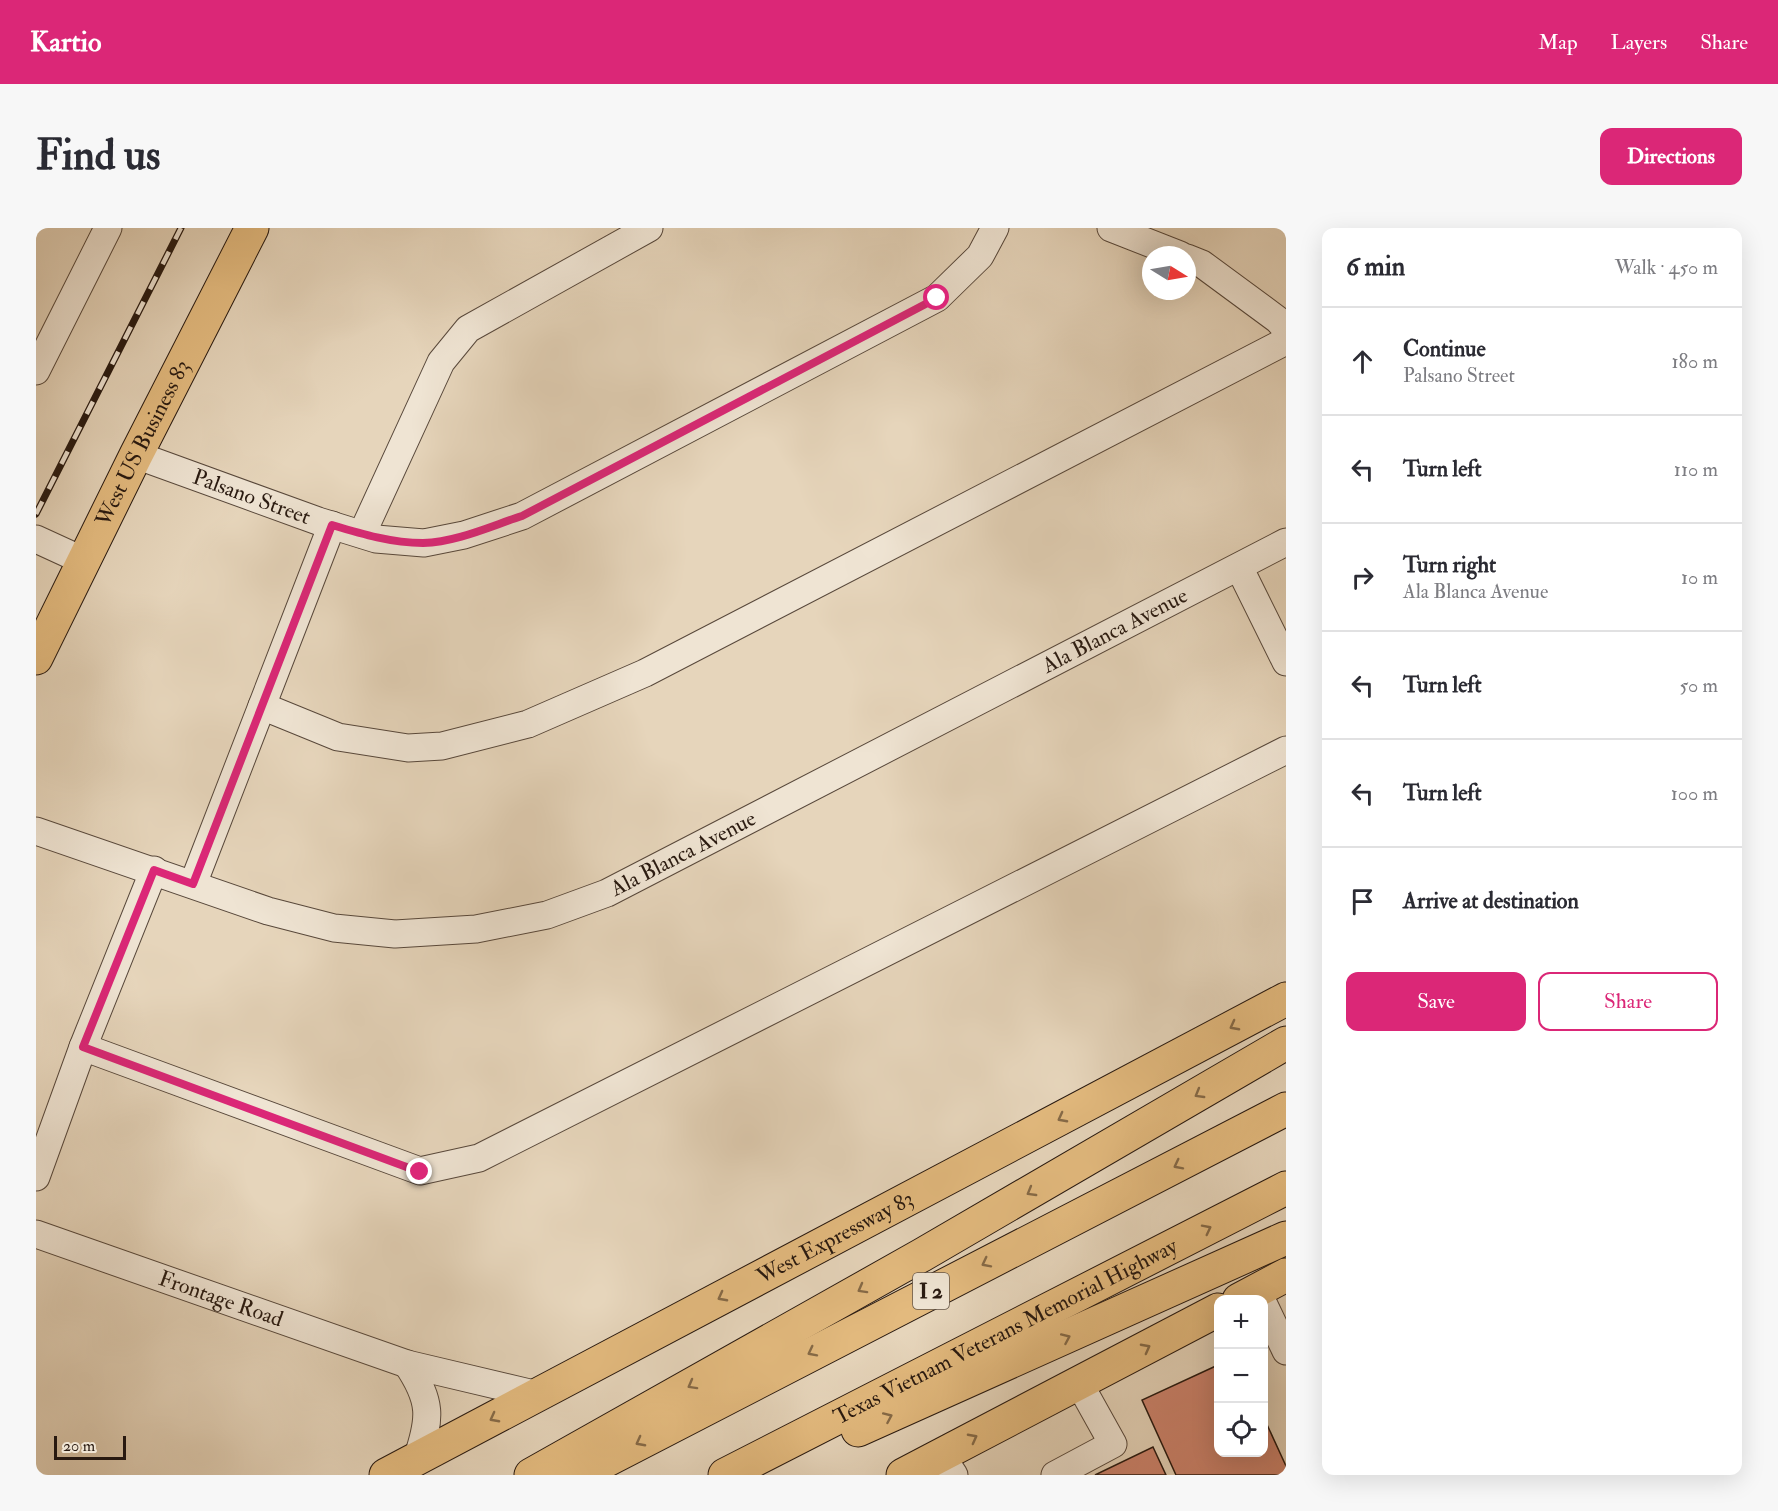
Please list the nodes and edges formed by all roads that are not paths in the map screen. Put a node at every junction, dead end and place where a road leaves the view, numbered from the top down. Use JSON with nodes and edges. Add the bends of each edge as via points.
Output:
{"nodes":[{"id":1,"x":108,"y":228,"type":"edge"},
{"id":2,"x":252,"y":228,"type":"edge"},
{"id":3,"x":649,"y":228,"type":"edge"},
{"id":4,"x":995,"y":228,"type":"edge"},
{"id":5,"x":1112,"y":228,"type":"edge"},
{"id":6,"x":1157,"y":246,"type":"edge"},
{"id":7,"x":1196,"y":263,"type":"edge"},
{"id":8,"x":1286,"y":329,"type":"edge"},
{"id":9,"x":1286,"y":341,"type":"edge"},
{"id":10,"x":36,"y":371,"type":"edge"},
{"id":11,"x":135,"y":455,"type":"junction"},
{"id":12,"x":332,"y":525,"type":"junction"},
{"id":13,"x":362,"y":534,"type":"junction"},
{"id":14,"x":36,"y":539,"type":"edge"},
{"id":15,"x":1286,"y":542,"type":"edge"},
{"id":16,"x":84,"y":561,"type":"junction"},
{"id":17,"x":1239,"y":567,"type":"junction"},
{"id":18,"x":36,"y":658,"type":"edge"},
{"id":19,"x":1286,"y":662,"type":"edge"},
{"id":20,"x":262,"y":706,"type":"junction"},
{"id":21,"x":1286,"y":750,"type":"edge"},
{"id":22,"x":36,"y":831,"type":"edge"},
{"id":23,"x":154,"y":870,"type":"junction"},
{"id":24,"x":193,"y":884,"type":"junction"},
{"id":25,"x":1286,"y":999,"type":"edge"},
{"id":26,"x":1286,"y":1043,"type":"edge"},
{"id":27,"x":83,"y":1047,"type":"junction"},
{"id":28,"x":1286,"y":1109,"type":"edge"},
{"id":29,"x":36,"y":1178,"type":"edge"},
{"id":30,"x":1286,"y":1188,"type":"edge"},
{"id":31,"x":36,"y":1233,"type":"edge"},
{"id":32,"x":1286,"y":1238,"type":"edge"},
{"id":33,"x":1286,"y":1275,"type":"edge"},
{"id":34,"x":1260,"y":1295,"type":"edge"},
{"id":35,"x":1214,"y":1312,"type":"edge"},
{"id":36,"x":1268,"y":1321,"type":"edge"},
{"id":37,"x":1286,"y":1351,"type":"edge"},
{"id":38,"x":407,"y":1365,"type":"junction"},
{"id":39,"x":1079,"y":1383,"type":"junction"},
{"id":40,"x":538,"y":1395,"type":"junction"},
{"id":41,"x":417,"y":1459,"type":"junction"},
{"id":42,"x":948,"y":1465,"type":"edge"},
{"id":43,"x":386,"y":1475,"type":"edge"},
{"id":44,"x":531,"y":1475,"type":"edge"},
{"id":45,"x":578,"y":1475,"type":"edge"},
{"id":46,"x":725,"y":1475,"type":"edge"},
{"id":47,"x":757,"y":1475,"type":"edge"},
{"id":48,"x":903,"y":1475,"type":"edge"},
{"id":49,"x":1054,"y":1475,"type":"edge"}],
"edges":[{"from":1,"to":10,"type":"street"},
{"from":2,"to":11,"type":"main road","name":"West US Business 83"},
{"from":3,"to":13,"type":"street","via":[[468,329],[441,362]]},
{"from":4,"to":13,"type":"street","name":"Palsano Street","via":[[980,256],[937,298],[522,516],[424,543]]},
{"from":5,"to":6,"type":"street"},
{"from":7,"to":8,"type":"street"},
{"from":9,"to":20,"type":"street","via":[[645,673],[528,724],[442,746],[408,748],[338,737]]},
{"from":11,"to":12,"type":"street","name":"Palsano Street"},
{"from":11,"to":16,"type":"main road","name":"West US Business 83"},
{"from":12,"to":13,"type":"street","name":"Palsano Street"},
{"from":12,"to":20,"type":"street"},
{"from":14,"to":16,"type":"street"},
{"from":15,"to":17,"type":"street","name":"Ala Blanca Avenue"},
{"from":16,"to":18,"type":"main road","name":"West US Business 83"},
{"from":17,"to":19,"type":"street"},
{"from":17,"to":24,"type":"street","name":"Ala Blanca Avenue","via":[[607,893],[547,915],[476,929],[384,933],[334,928],[268,911]]},
{"from":20,"to":24,"type":"street"},
{"from":21,"to":27,"type":"street","via":[[479,1158],[420,1172]]},
{"from":22,"to":23,"type":"street","name":"Ala Blanca Avenue"},
{"from":23,"to":24,"type":"street","name":"Ala Blanca Avenue"},
{"from":23,"to":27,"type":"street"},
{"from":25,"to":40,"type":"main road","name":"West Expressway 83","one_way":true},
{"from":26,"to":44,"type":"main road","one_way":true,"via":[[922,1255]]},
{"from":27,"to":29,"type":"street"},
{"from":28,"to":45,"type":"main road","number":"I 2","one_way":true},
{"from":46,"to":30,"type":"main road","name":"Texas Vietnam Veterans Memorial Highway","one_way":true},
{"from":31,"to":38,"type":"street","name":"Frontage Road"},
{"from":47,"to":32,"type":"main road","one_way":true},
{"from":33,"to":34,"type":"main road"},
{"from":39,"to":35,"type":"main road","one_way":true},
{"from":36,"to":37,"type":"street"},
{"from":38,"to":40,"type":"street","name":"Frontage Road"},
{"from":38,"to":41,"type":"street","via":[[423,1387],[428,1409],[426,1433]]},
{"from":42,"to":39,"type":"main road","one_way":true},
{"from":39,"to":49,"type":"street","via":[[1113,1444]]},
{"from":40,"to":41,"type":"main road","name":"West Expressway 83","one_way":true},
{"from":41,"to":43,"type":"main road","name":"West Expressway 83"},
{"from":42,"to":48,"type":"main road"}]}
